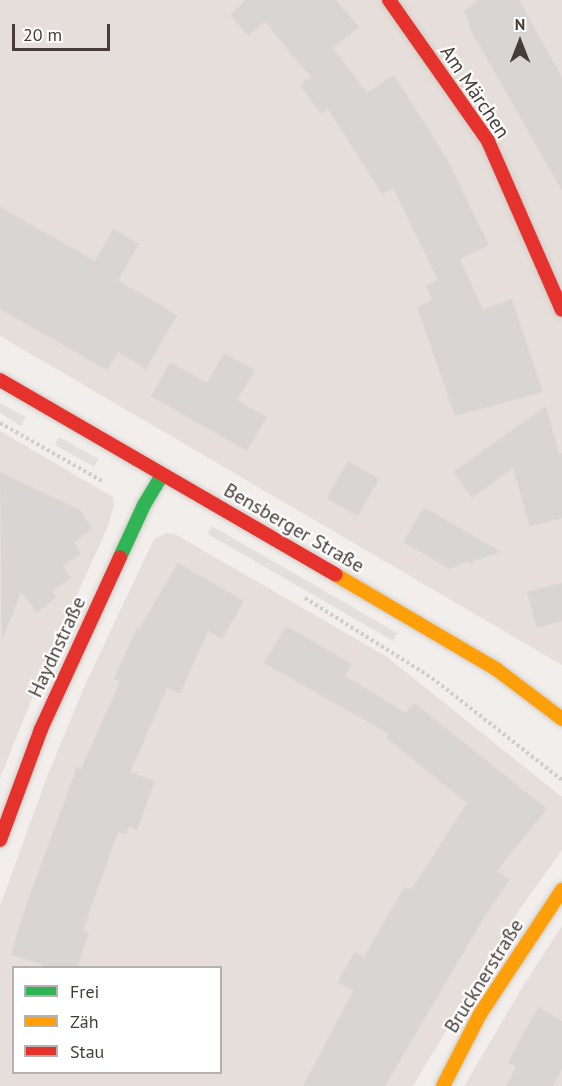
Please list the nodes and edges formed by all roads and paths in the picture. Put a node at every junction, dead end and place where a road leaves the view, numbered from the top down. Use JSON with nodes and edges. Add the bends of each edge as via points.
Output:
{"nodes":[{"id":1,"x":389,"y":0,"type":"edge"},
{"id":2,"x":562,"y":310,"type":"edge"},
{"id":3,"x":0,"y":380,"type":"edge"},
{"id":4,"x":0,"y":423,"type":"edge"},
{"id":5,"x":162,"y":475,"type":"junction"},
{"id":6,"x":144,"y":505,"type":"junction"},
{"id":7,"x":298,"y":594,"type":"dead end"},
{"id":8,"x":562,"y":719,"type":"edge"},
{"id":9,"x":562,"y":780,"type":"edge"},
{"id":10,"x":0,"y":840,"type":"edge"},
{"id":11,"x":562,"y":890,"type":"edge"},
{"id":12,"x":443,"y":1086,"type":"edge"}],
"edges":[{"from":1,"to":2,"type":"street","name":"Am Märchen","via":[[488,141]]},
{"from":3,"to":5,"type":"street","name":"Bensberger Straße"},
{"from":4,"to":6,"type":"path"},
{"from":5,"to":6,"type":"street","name":"Haydnstraße"},
{"from":5,"to":8,"type":"street","name":"Bensberger Straße","via":[[457,645]]},
{"from":6,"to":10,"type":"street","name":"Haydnstraße","via":[[30,754]]},
{"from":7,"to":9,"type":"path","via":[[432,678]]},
{"from":11,"to":12,"type":"street","name":"Brucknerstraße","via":[[480,1014]]}]}
